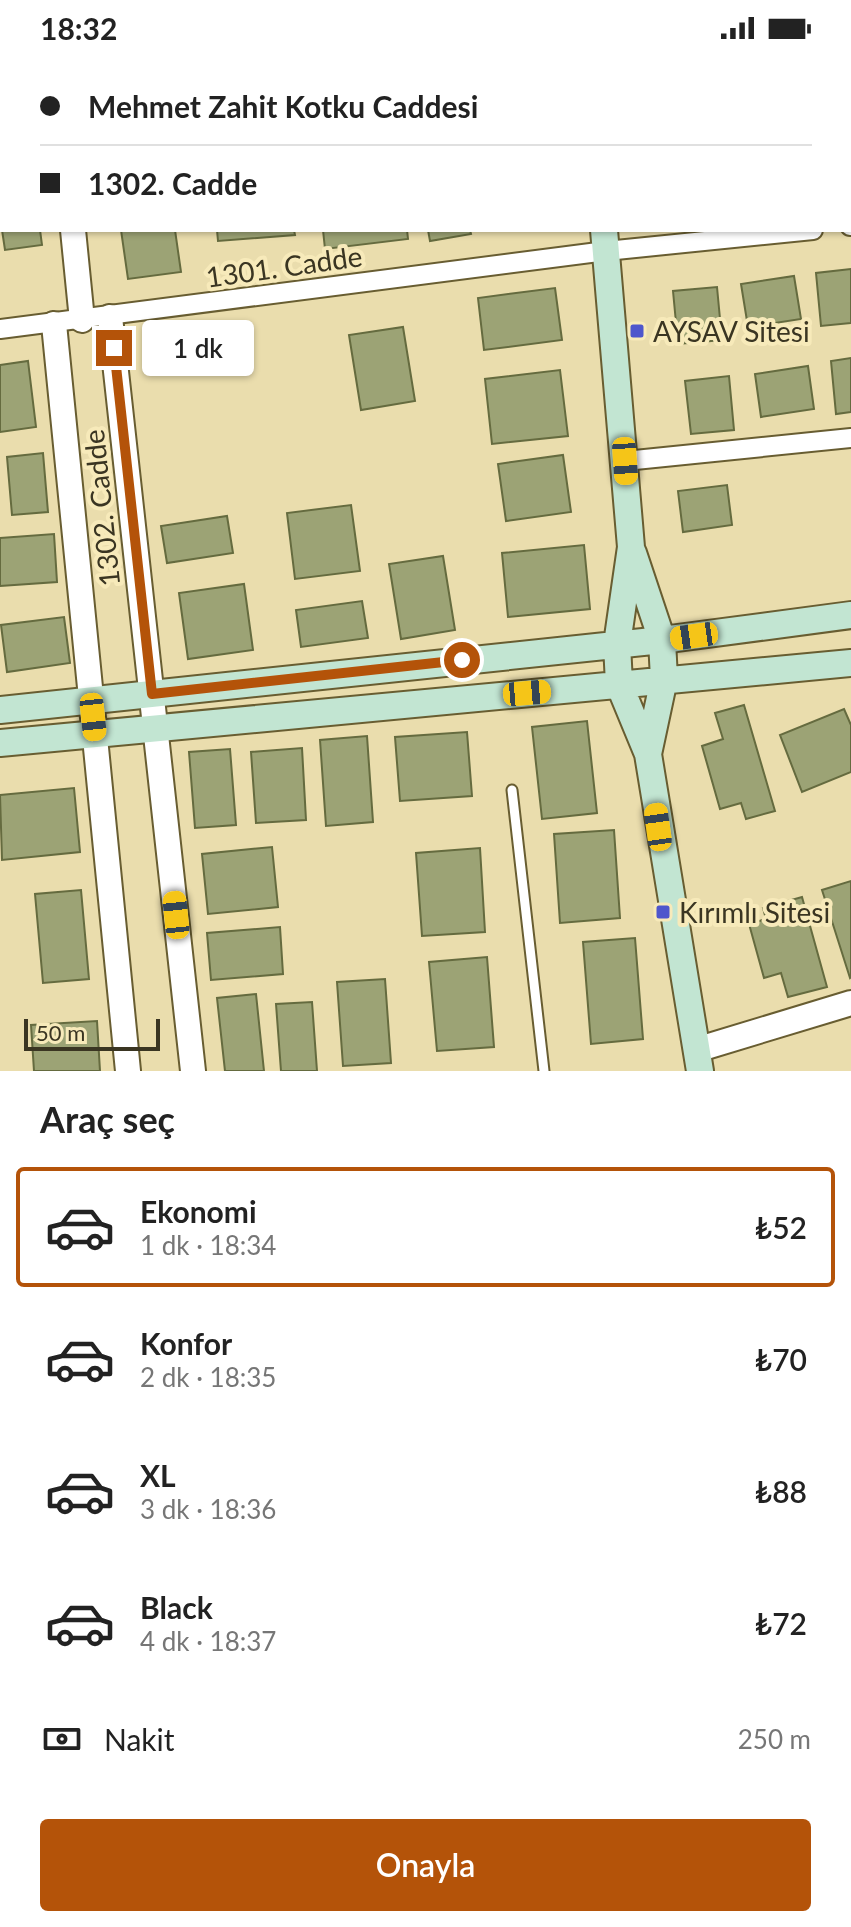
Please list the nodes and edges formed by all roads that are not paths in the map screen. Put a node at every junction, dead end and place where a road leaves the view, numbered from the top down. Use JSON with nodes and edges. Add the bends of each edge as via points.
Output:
{"nodes":[{"id":1,"x":73,"y":232,"type":"edge"},
{"id":2,"x":775,"y":232,"type":"edge"},
{"id":3,"x":605,"y":241,"type":"edge"},
{"id":4,"x":110,"y":317,"type":"junction"},
{"id":5,"x":82,"y":320,"type":"junction"},
{"id":6,"x":54,"y":324,"type":"junction"},
{"id":7,"x":0,"y":329,"type":"edge"},
{"id":8,"x":851,"y":438,"type":"edge"},
{"id":9,"x":625,"y":461,"type":"junction"},
{"id":10,"x":631,"y":547,"type":"junction"},
{"id":11,"x":851,"y":615,"type":"edge"},
{"id":12,"x":662,"y":640,"type":"junction"},
{"id":13,"x":617,"y":644,"type":"junction"},
{"id":14,"x":851,"y":663,"type":"edge"},
{"id":15,"x":664,"y":679,"type":"junction"},
{"id":16,"x":619,"y":684,"type":"junction"},
{"id":17,"x":152,"y":694,"type":"junction"},
{"id":18,"x":91,"y":700,"type":"junction"},
{"id":19,"x":0,"y":710,"type":"edge"},
{"id":20,"x":156,"y":727,"type":"junction"},
{"id":21,"x":94,"y":733,"type":"junction"},
{"id":22,"x":0,"y":743,"type":"edge"},
{"id":23,"x":648,"y":754,"type":"junction"},
{"id":24,"x":512,"y":790,"type":"dead end"},
{"id":25,"x":851,"y":1003,"type":"edge"},
{"id":26,"x":698,"y":1060,"type":"edge"},
{"id":27,"x":128,"y":1071,"type":"edge"},
{"id":28,"x":193,"y":1071,"type":"edge"},
{"id":29,"x":544,"y":1071,"type":"edge"}],
"edges":[{"from":1,"to":5,"type":"street"},
{"from":2,"to":3,"type":"street","name":"1301. Cadde"},
{"from":3,"to":4,"type":"street","name":"1301. Cadde"},
{"from":3,"to":9,"type":"main road"},
{"from":4,"to":5,"type":"street","name":"1301. Cadde"},
{"from":4,"to":17,"type":"street","name":"1302. Cadde"},
{"from":5,"to":6,"type":"street","name":"1301. Cadde"},
{"from":6,"to":7,"type":"street","name":"1301. Cadde"},
{"from":6,"to":18,"type":"street","name":"1302. Cadde"},
{"from":8,"to":9,"type":"street"},
{"from":9,"to":10,"type":"main road"},
{"from":10,"to":12,"type":"main road"},
{"from":10,"to":13,"type":"main road"},
{"from":11,"to":12,"type":"main road"},
{"from":12,"to":13,"type":"main road"},
{"from":12,"to":15,"type":"main road"},
{"from":13,"to":16,"type":"main road"},
{"from":13,"to":17,"type":"main road"},
{"from":14,"to":15,"type":"main road"},
{"from":15,"to":16,"type":"main road"},
{"from":15,"to":23,"type":"main road"},
{"from":16,"to":20,"type":"main road"},
{"from":16,"to":23,"type":"main road"},
{"from":17,"to":18,"type":"main road"},
{"from":17,"to":20,"type":"street","name":"1302. Cadde"},
{"from":18,"to":19,"type":"main road"},
{"from":18,"to":21,"type":"street","name":"1302. Cadde"},
{"from":20,"to":21,"type":"main road"},
{"from":20,"to":28,"type":"street","name":"1302. Cadde"},
{"from":21,"to":22,"type":"main road"},
{"from":21,"to":27,"type":"street","name":"1302. Cadde"},
{"from":23,"to":26,"type":"main road"},
{"from":24,"to":29,"type":"lane"},
{"from":25,"to":26,"type":"street"}]}
